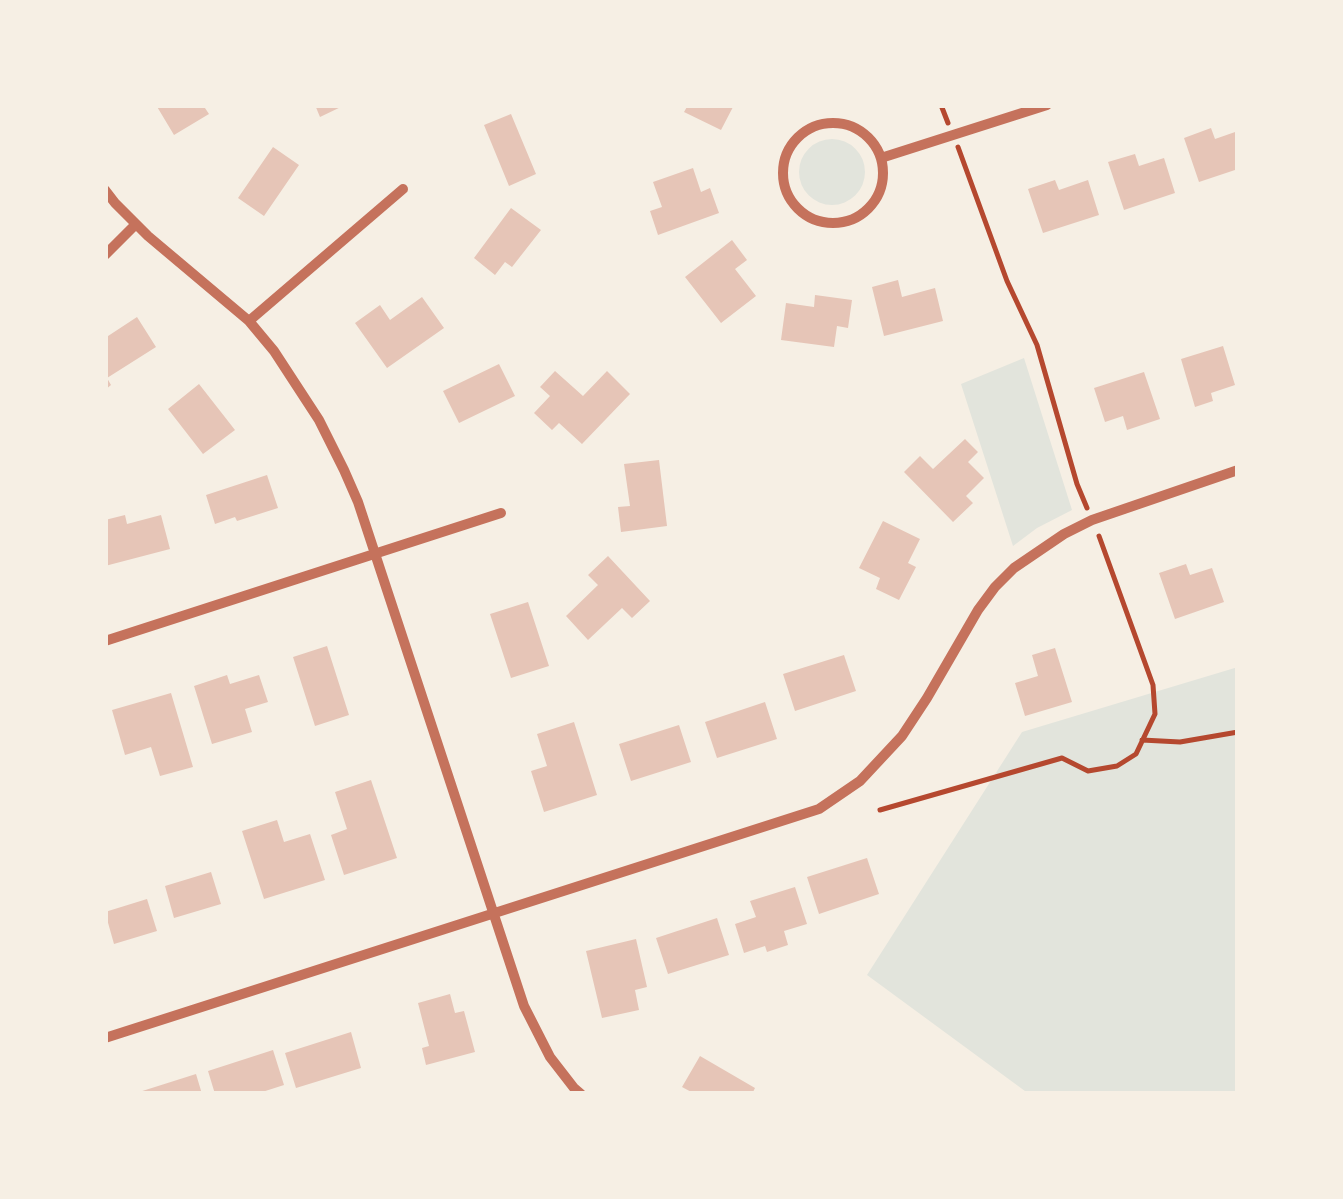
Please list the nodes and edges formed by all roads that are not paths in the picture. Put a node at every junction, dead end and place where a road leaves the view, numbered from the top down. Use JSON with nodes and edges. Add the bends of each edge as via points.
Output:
{"nodes":[{"id":1,"x":1047,"y":105,"type":"edge"},
{"id":2,"x":881,"y":158,"type":"junction"},
{"id":3,"x":403,"y":189,"type":"dead end"},
{"id":4,"x":105,"y":190,"type":"edge"},
{"id":5,"x":136,"y":224,"type":"junction"},
{"id":6,"x":105,"y":255,"type":"edge"},
{"id":7,"x":249,"y":321,"type":"junction"},
{"id":8,"x":1238,"y":470,"type":"edge"},
{"id":9,"x":501,"y":513,"type":"dead end"},
{"id":10,"x":376,"y":553,"type":"junction"},
{"id":11,"x":105,"y":641,"type":"edge"},
{"id":12,"x":492,"y":912,"type":"junction"},
{"id":13,"x":105,"y":1038,"type":"edge"},
{"id":14,"x":581,"y":1094,"type":"edge"}],
"edges":[{"from":1,"to":2,"type":"street"},
{"from":2,"to":2,"type":"street","via":[[848,125],[816,126],[802,133],[784,160],[786,192],[808,217],[842,223],[858,217],[880,192]]},
{"from":3,"to":7,"type":"street"},
{"from":4,"to":5,"type":"street"},
{"from":5,"to":6,"type":"street"},
{"from":5,"to":7,"type":"street"},
{"from":7,"to":10,"type":"street","via":[[319,420]]},
{"from":8,"to":12,"type":"street","via":[[1092,520],[1014,568],[978,610],[902,736],[837,798],[764,828]]},
{"from":9,"to":10,"type":"street"},
{"from":10,"to":11,"type":"street"},
{"from":10,"to":12,"type":"street"},
{"from":12,"to":13,"type":"street"},
{"from":12,"to":14,"type":"street","via":[[524,1006],[550,1056]]}]}
